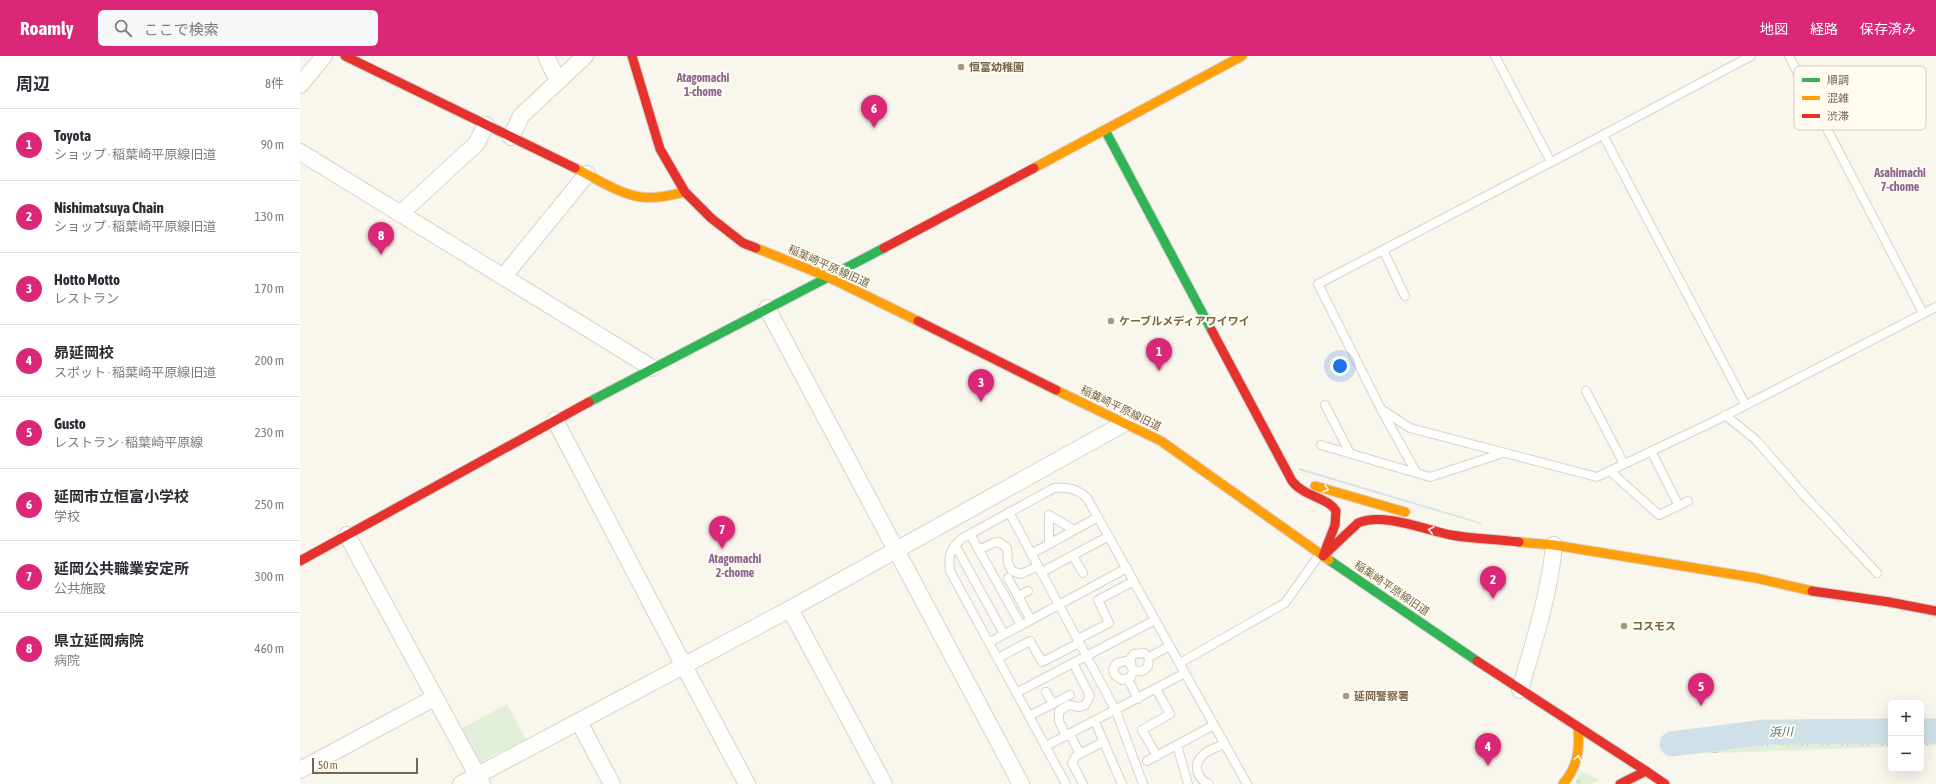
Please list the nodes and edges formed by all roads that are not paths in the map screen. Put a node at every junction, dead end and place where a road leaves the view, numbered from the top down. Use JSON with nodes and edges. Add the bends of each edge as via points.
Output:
{"nodes":[{"id":1,"x":324,"y":56,"type":"edge"},
{"id":2,"x":345,"y":56,"type":"edge"},
{"id":3,"x":546,"y":56,"type":"edge"},
{"id":4,"x":585,"y":56,"type":"edge"},
{"id":5,"x":632,"y":56,"type":"edge"},
{"id":6,"x":1242,"y":56,"type":"edge"},
{"id":7,"x":1495,"y":56,"type":"edge"},
{"id":8,"x":1751,"y":56,"type":"edge"},
{"id":9,"x":1789,"y":56,"type":"edge"},
{"id":10,"x":1794,"y":66,"type":"edge"},
{"id":11,"x":558,"y":81,"type":"junction"},
{"id":12,"x":300,"y":85,"type":"edge"},
{"id":13,"x":486,"y":125,"type":"junction"},
{"id":14,"x":1106,"y":130,"type":"junction"},
{"id":15,"x":1827,"y":130,"type":"edge"},
{"id":16,"x":1603,"y":134,"type":"junction"},
{"id":17,"x":511,"y":136,"type":"junction"},
{"id":18,"x":300,"y":152,"type":"edge"},
{"id":19,"x":1551,"y":162,"type":"junction"},
{"id":20,"x":587,"y":174,"type":"junction"},
{"id":21,"x":685,"y":192,"type":"junction"},
{"id":22,"x":400,"y":214,"type":"junction"},
{"id":23,"x":1383,"y":250,"type":"junction"},
{"id":24,"x":504,"y":276,"type":"junction"},
{"id":25,"x":828,"y":277,"type":"junction"},
{"id":26,"x":1405,"y":296,"type":"dead end"},
{"id":27,"x":1936,"y":306,"type":"edge"},
{"id":28,"x":767,"y":308,"type":"junction"},
{"id":29,"x":1922,"y":313,"type":"junction"},
{"id":30,"x":652,"y":368,"type":"junction"},
{"id":31,"x":1586,"y":391,"type":"dead end"},
{"id":32,"x":1325,"y":404,"type":"dead end"},
{"id":33,"x":1745,"y":404,"type":"junction"},
{"id":34,"x":1381,"y":409,"type":"junction"},
{"id":35,"x":1725,"y":415,"type":"junction"},
{"id":36,"x":555,"y":420,"type":"junction"},
{"id":37,"x":1125,"y":423,"type":"junction"},
{"id":38,"x":1321,"y":445,"type":"dead end"},
{"id":39,"x":1651,"y":451,"type":"junction"},
{"id":40,"x":1350,"y":453,"type":"junction"},
{"id":41,"x":1503,"y":453,"type":"junction"},
{"id":42,"x":1624,"y":464,"type":"junction"},
{"id":43,"x":1610,"y":471,"type":"junction"},
{"id":44,"x":1416,"y":472,"type":"junction"},
{"id":45,"x":1290,"y":476,"type":"junction"},
{"id":46,"x":1688,"y":501,"type":"dead end"},
{"id":47,"x":1375,"y":504,"type":"junction"},
{"id":48,"x":1679,"y":506,"type":"junction"},
{"id":49,"x":1356,"y":508,"type":"dead end"},
{"id":50,"x":1009,"y":512,"type":"junction"},
{"id":51,"x":1098,"y":517,"type":"junction"},
{"id":52,"x":1074,"y":530,"type":"junction"},
{"id":53,"x":970,"y":534,"type":"junction"},
{"id":54,"x":347,"y":535,"type":"junction"},
{"id":55,"x":1109,"y":536,"type":"junction"},
{"id":56,"x":1484,"y":538,"type":"junction"},
{"id":57,"x":1049,"y":544,"type":"junction"},
{"id":58,"x":955,"y":545,"type":"junction"},
{"id":59,"x":1554,"y":545,"type":"junction"},
{"id":60,"x":897,"y":550,"type":"junction"},
{"id":61,"x":979,"y":550,"type":"junction"},
{"id":62,"x":1031,"y":554,"type":"junction"},
{"id":63,"x":1321,"y":554,"type":"junction"},
{"id":64,"x":1073,"y":556,"type":"junction"},
{"id":65,"x":300,"y":561,"type":"edge"},
{"id":66,"x":1127,"y":568,"type":"junction"},
{"id":67,"x":1040,"y":569,"type":"junction"},
{"id":68,"x":1083,"y":573,"type":"dead end"},
{"id":69,"x":1877,"y":573,"type":"dead end"},
{"id":70,"x":1008,"y":578,"type":"dead end"},
{"id":71,"x":1134,"y":580,"type":"junction"},
{"id":72,"x":1028,"y":591,"type":"dead end"},
{"id":73,"x":1018,"y":596,"type":"junction"},
{"id":74,"x":1060,"y":605,"type":"junction"},
{"id":75,"x":790,"y":609,"type":"junction"},
{"id":76,"x":1936,"y":612,"type":"edge"},
{"id":77,"x":1031,"y":620,"type":"junction"},
{"id":78,"x":1155,"y":620,"type":"junction"},
{"id":79,"x":1021,"y":625,"type":"junction"},
{"id":80,"x":1004,"y":634,"type":"junction"},
{"id":81,"x":1078,"y":641,"type":"junction"},
{"id":82,"x":990,"y":642,"type":"junction"},
{"id":83,"x":1170,"y":646,"type":"junction"},
{"id":84,"x":1087,"y":656,"type":"junction"},
{"id":85,"x":1149,"y":657,"type":"junction"},
{"id":86,"x":998,"y":658,"type":"junction"},
{"id":87,"x":1073,"y":663,"type":"junction"},
{"id":88,"x":1180,"y":663,"type":"junction"},
{"id":89,"x":684,"y":666,"type":"junction"},
{"id":90,"x":1132,"y":667,"type":"junction"},
{"id":91,"x":1185,"y":673,"type":"junction"},
{"id":92,"x":1128,"y":679,"type":"junction"},
{"id":93,"x":1156,"y":689,"type":"junction"},
{"id":94,"x":1520,"y":690,"type":"junction"},
{"id":95,"x":1046,"y":692,"type":"dead end"},
{"id":96,"x":1016,"y":693,"type":"junction"},
{"id":97,"x":1070,"y":695,"type":"dead end"},
{"id":98,"x":434,"y":698,"type":"junction"},
{"id":99,"x":1138,"y":699,"type":"junction"},
{"id":100,"x":1053,"y":704,"type":"junction"},
{"id":101,"x":1116,"y":711,"type":"junction"},
{"id":102,"x":1029,"y":716,"type":"junction"},
{"id":103,"x":579,"y":722,"type":"junction"},
{"id":104,"x":1095,"y":722,"type":"junction"},
{"id":105,"x":1214,"y":724,"type":"junction"},
{"id":106,"x":1578,"y":727,"type":"junction"},
{"id":107,"x":1068,"y":735,"type":"junction"},
{"id":108,"x":1103,"y":742,"type":"junction"},
{"id":109,"x":1225,"y":744,"type":"junction"},
{"id":110,"x":1177,"y":745,"type":"junction"},
{"id":111,"x":1046,"y":746,"type":"junction"},
{"id":112,"x":1080,"y":754,"type":"junction"},
{"id":113,"x":1156,"y":756,"type":"junction"},
{"id":114,"x":1147,"y":761,"type":"dead end"},
{"id":115,"x":300,"y":770,"type":"edge"},
{"id":116,"x":1646,"y":771,"type":"junction"},
{"id":117,"x":480,"y":780,"type":"edge"},
{"id":118,"x":461,"y":784,"type":"edge"},
{"id":119,"x":612,"y":784,"type":"edge"},
{"id":120,"x":747,"y":784,"type":"edge"},
{"id":121,"x":884,"y":784,"type":"edge"},
{"id":122,"x":1021,"y":784,"type":"edge"},
{"id":123,"x":1066,"y":784,"type":"edge"},
{"id":124,"x":1084,"y":784,"type":"edge"},
{"id":125,"x":1122,"y":784,"type":"edge"},
{"id":126,"x":1143,"y":784,"type":"edge"},
{"id":127,"x":1188,"y":784,"type":"edge"},
{"id":128,"x":1209,"y":784,"type":"edge"},
{"id":129,"x":1247,"y":784,"type":"edge"},
{"id":130,"x":1563,"y":784,"type":"edge"},
{"id":131,"x":1620,"y":784,"type":"edge"},
{"id":132,"x":1665,"y":784,"type":"edge"}],
"edges":[{"from":1,"to":12,"type":"street"},
{"from":2,"to":13,"type":"street"},
{"from":3,"to":11,"type":"street"},
{"from":4,"to":11,"type":"street"},
{"from":5,"to":21,"type":"street","name":"稲葉崎平原線旧道","via":[[660,149]]},
{"from":6,"to":14,"type":"street"},
{"from":7,"to":19,"type":"lane"},
{"from":8,"to":16,"type":"lane"},
{"from":9,"to":10,"type":"lane"},
{"from":11,"to":17,"type":"street","via":[[521,116]]},
{"from":13,"to":17,"type":"street"},
{"from":13,"to":22,"type":"street","via":[[476,144]]},
{"from":14,"to":25,"type":"street"},
{"from":14,"to":45,"type":"street"},
{"from":15,"to":29,"type":"lane"},
{"from":16,"to":19,"type":"lane"},
{"from":16,"to":33,"type":"lane"},
{"from":17,"to":20,"type":"street"},
{"from":18,"to":22,"type":"street"},
{"from":19,"to":23,"type":"lane"},
{"from":20,"to":21,"type":"street","via":[[640,197],[659,197]]},
{"from":20,"to":24,"type":"street"},
{"from":21,"to":25,"type":"street","name":"稲葉崎平原線旧道","via":[[711,218],[743,243]]},
{"from":22,"to":24,"type":"street"},
{"from":23,"to":26,"type":"lane"},
{"from":23,"to":34,"type":"lane","via":[[1318,284]]},
{"from":24,"to":30,"type":"street"},
{"from":25,"to":28,"type":"street"},
{"from":25,"to":37,"type":"street","name":"稲葉崎平原線旧道"},
{"from":27,"to":29,"type":"lane"},
{"from":28,"to":30,"type":"street"},
{"from":28,"to":60,"type":"street"},
{"from":29,"to":33,"type":"lane"},
{"from":30,"to":36,"type":"street"},
{"from":31,"to":42,"type":"lane"},
{"from":32,"to":40,"type":"lane"},
{"from":33,"to":35,"type":"lane"},
{"from":34,"to":41,"type":"lane","via":[[1410,428]]},
{"from":34,"to":44,"type":"lane"},
{"from":35,"to":39,"type":"lane"},
{"from":35,"to":69,"type":"lane","via":[[1756,440]]},
{"from":36,"to":54,"type":"street"},
{"from":36,"to":89,"type":"street"},
{"from":37,"to":60,"type":"street"},
{"from":37,"to":63,"type":"street","name":"稲葉崎平原線旧道","via":[[1161,442]]},
{"from":38,"to":40,"type":"lane"},
{"from":39,"to":42,"type":"lane"},
{"from":39,"to":48,"type":"lane"},
{"from":40,"to":44,"type":"lane"},
{"from":41,"to":43,"type":"lane","via":[[1597,477]]},
{"from":41,"to":44,"type":"lane","via":[[1430,477]]},
{"from":42,"to":43,"type":"lane"},
{"from":43,"to":48,"type":"lane","via":[[1659,515]]},
{"from":45,"to":47,"type":"street","one_way":true,"via":[[1295,480]]},
{"from":45,"to":63,"type":"street","via":[[1297,487],[1332,504],[1340,518]]},
{"from":46,"to":48,"type":"lane"},
{"from":47,"to":49,"type":"street"},
{"from":47,"to":56,"type":"street"},
{"from":50,"to":51,"type":"lane","via":[[1054,488],[1069,487],[1087,498]]},
{"from":50,"to":53,"type":"lane"},
{"from":50,"to":62,"type":"lane"},
{"from":51,"to":52,"type":"lane"},
{"from":51,"to":55,"type":"lane"},
{"from":52,"to":57,"type":"lane"},
{"from":52,"to":57,"type":"lane","via":[[1048,515]]},
{"from":53,"to":58,"type":"lane"},
{"from":53,"to":61,"type":"lane"},
{"from":54,"to":65,"type":"street"},
{"from":54,"to":98,"type":"street"},
{"from":55,"to":64,"type":"lane"},
{"from":55,"to":66,"type":"lane"},
{"from":56,"to":59,"type":"street"},
{"from":56,"to":63,"type":"street","one_way":true,"via":[[1452,535],[1379,519],[1365,520]]},
{"from":57,"to":62,"type":"lane"},
{"from":58,"to":80,"type":"lane"},
{"from":58,"to":82,"type":"lane","via":[[948,558],[950,571]]},
{"from":59,"to":76,"type":"street","via":[[1756,578],[1805,590],[1889,602]]},
{"from":59,"to":94,"type":"street","via":[[1552,563]]},
{"from":60,"to":75,"type":"street"},
{"from":60,"to":122,"type":"street"},
{"from":61,"to":67,"type":"lane","via":[[993,542],[999,542],[1007,548],[1008,563],[1012,571],[1021,574]]},
{"from":61,"to":79,"type":"lane"},
{"from":62,"to":67,"type":"lane"},
{"from":63,"to":88,"type":"lane","via":[[1285,602]]},
{"from":63,"to":94,"type":"street","name":"稲葉崎平原線旧道"},
{"from":64,"to":67,"type":"lane"},
{"from":64,"to":68,"type":"lane"},
{"from":66,"to":71,"type":"lane"},
{"from":66,"to":74,"type":"lane"},
{"from":67,"to":74,"type":"lane"},
{"from":70,"to":73,"type":"lane"},
{"from":71,"to":78,"type":"lane"},
{"from":71,"to":81,"type":"lane","via":[[1098,600],[1109,623]]},
{"from":72,"to":73,"type":"lane"},
{"from":73,"to":77,"type":"lane"},
{"from":74,"to":77,"type":"lane"},
{"from":74,"to":81,"type":"lane"},
{"from":75,"to":89,"type":"street"},
{"from":75,"to":121,"type":"street"},
{"from":77,"to":79,"type":"lane"},
{"from":78,"to":83,"type":"lane"},
{"from":78,"to":84,"type":"lane"},
{"from":79,"to":80,"type":"lane"},
{"from":80,"to":82,"type":"lane"},
{"from":81,"to":84,"type":"lane"},
{"from":81,"to":86,"type":"lane","via":[[1042,662],[1030,641]]},
{"from":82,"to":86,"type":"lane"},
{"from":83,"to":85,"type":"lane"},
{"from":83,"to":88,"type":"lane"},
{"from":84,"to":87,"type":"lane"},
{"from":84,"to":101,"type":"lane"},
{"from":85,"to":90,"type":"lane","via":[[1148,666],[1144,671]]},
{"from":85,"to":90,"type":"lane","via":[[1137,652],[1132,656]]},
{"from":86,"to":96,"type":"lane"},
{"from":87,"to":96,"type":"lane"},
{"from":87,"to":107,"type":"lane","via":[[1090,696],[1085,705],[1069,705],[1059,711],[1059,721]]},
{"from":88,"to":91,"type":"lane"},
{"from":89,"to":103,"type":"street"},
{"from":89,"to":120,"type":"street"},
{"from":90,"to":92,"type":"lane","via":[[1132,674]]},
{"from":90,"to":92,"type":"lane","via":[[1126,662],[1120,662],[1114,669],[1117,678]]},
{"from":91,"to":93,"type":"lane"},
{"from":91,"to":105,"type":"lane"},
{"from":92,"to":99,"type":"lane"},
{"from":93,"to":99,"type":"lane"},
{"from":93,"to":113,"type":"lane","via":[[1170,714],[1142,730]]},
{"from":94,"to":106,"type":"street","name":"稲葉崎平原線旧道"},
{"from":95,"to":100,"type":"lane"},
{"from":96,"to":102,"type":"lane"},
{"from":97,"to":100,"type":"lane"},
{"from":98,"to":115,"type":"street"},
{"from":98,"to":117,"type":"street"},
{"from":99,"to":101,"type":"lane"},
{"from":100,"to":102,"type":"lane"},
{"from":101,"to":104,"type":"lane"},
{"from":101,"to":126,"type":"lane"},
{"from":102,"to":111,"type":"lane"},
{"from":103,"to":117,"type":"street"},
{"from":103,"to":119,"type":"street"},
{"from":104,"to":107,"type":"lane"},
{"from":104,"to":108,"type":"lane"},
{"from":105,"to":109,"type":"lane"},
{"from":105,"to":110,"type":"lane"},
{"from":106,"to":116,"type":"street","name":"稲葉崎平原線旧道"},
{"from":130,"to":106,"type":"street","one_way":true,"via":[[1578,762]]},
{"from":107,"to":111,"type":"lane"},
{"from":107,"to":112,"type":"lane"},
{"from":108,"to":112,"type":"lane"},
{"from":108,"to":125,"type":"lane"},
{"from":109,"to":128,"type":"lane","via":[[1202,755],[1198,762],[1198,776]]},
{"from":109,"to":129,"type":"lane"},
{"from":110,"to":113,"type":"lane"},
{"from":110,"to":127,"type":"lane"},
{"from":111,"to":123,"type":"lane"},
{"from":112,"to":124,"type":"lane","via":[[1072,763]]},
{"from":113,"to":114,"type":"lane"},
{"from":116,"to":131,"type":"street"},
{"from":116,"to":132,"type":"street","name":"稲葉崎平原線旧道"},
{"from":117,"to":118,"type":"street"}]}
